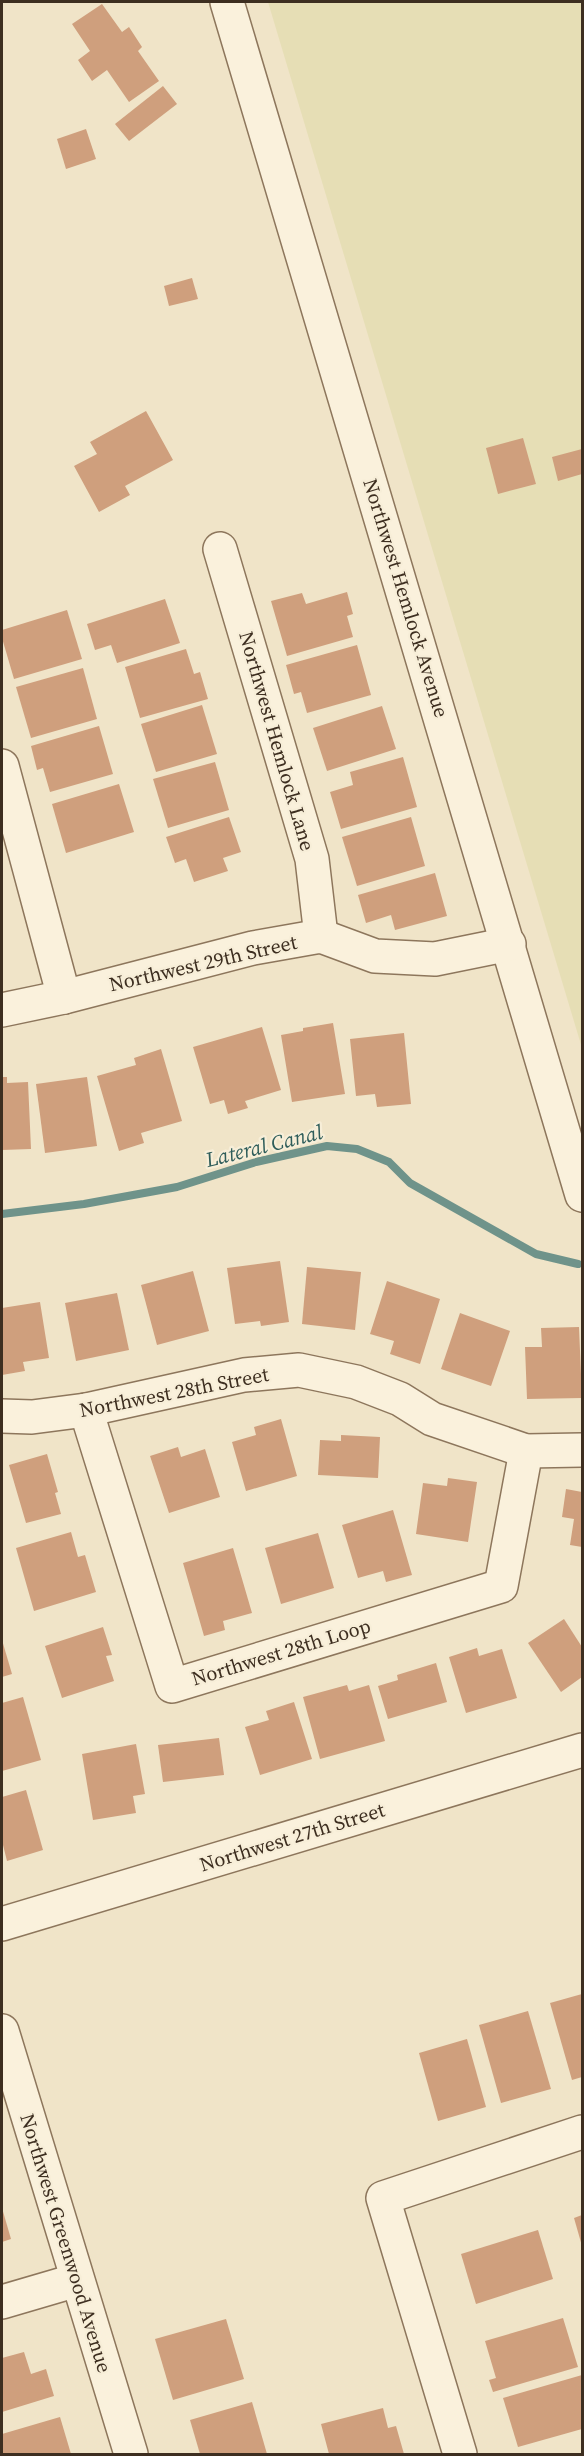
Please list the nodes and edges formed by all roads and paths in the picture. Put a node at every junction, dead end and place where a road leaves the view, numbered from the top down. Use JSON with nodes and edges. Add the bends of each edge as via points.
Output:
{"nodes":[{"id":1,"x":227,"y":2,"type":"edge"},
{"id":2,"x":220,"y":549,"type":"dead end"},
{"id":3,"x":2,"y":766,"type":"edge"},
{"id":4,"x":321,"y":936,"type":"junction"},
{"id":5,"x":509,"y":944,"type":"junction"},
{"id":6,"x":64,"y":997,"type":"junction"},
{"id":7,"x":2,"y":1010,"type":"edge"},
{"id":8,"x":582,"y":1195,"type":"edge"},
{"id":9,"x":86,"y":1410,"type":"junction"},
{"id":10,"x":2,"y":1416,"type":"edge"},
{"id":11,"x":582,"y":1450,"type":"edge"},
{"id":12,"x":526,"y":1451,"type":"junction"},
{"id":13,"x":582,"y":1750,"type":"edge"},
{"id":14,"x":2,"y":1924,"type":"edge"},
{"id":15,"x":2,"y":2031,"type":"edge"},
{"id":16,"x":582,"y":2132,"type":"edge"},
{"id":17,"x":77,"y":2280,"type":"junction"},
{"id":18,"x":2,"y":2302,"type":"edge"},
{"id":19,"x":131,"y":2454,"type":"edge"},
{"id":20,"x":460,"y":2454,"type":"edge"}],
"edges":[{"from":1,"to":5,"type":"street","name":"Northwest Hemlock Avenue"},
{"from":2,"to":4,"type":"street","name":"Northwest Hemlock Lane","via":[[312,859]]},
{"from":3,"to":6,"type":"street"},
{"from":4,"to":5,"type":"street","name":"Northwest 29th Street","via":[[375,956],[411,958],[435,958]]},
{"from":4,"to":6,"type":"street","name":"Northwest 29th Street","via":[[252,948]]},
{"from":5,"to":8,"type":"street","name":"Northwest Hemlock Avenue"},
{"from":6,"to":7,"type":"street","name":"Northwest 29th Street"},
{"from":9,"to":10,"type":"street","name":"Northwest 28th Street","via":[[32,1417]]},
{"from":9,"to":12,"type":"street","name":"Northwest 28th Street","via":[[244,1375],[299,1370],[356,1382],[400,1399],[432,1419]]},
{"from":9,"to":12,"type":"street","name":"Northwest 28th Loop","via":[[172,1686],[501,1586]]},
{"from":11,"to":12,"type":"street","name":"Northwest 28th Street"},
{"from":13,"to":14,"type":"street","name":"Northwest 27th Street"},
{"from":15,"to":17,"type":"street","name":"Northwest Greenwood Avenue"},
{"from":16,"to":20,"type":"street","via":[[383,2198]]},
{"from":17,"to":18,"type":"street"},
{"from":17,"to":19,"type":"street","name":"Northwest Greenwood Avenue"}]}
